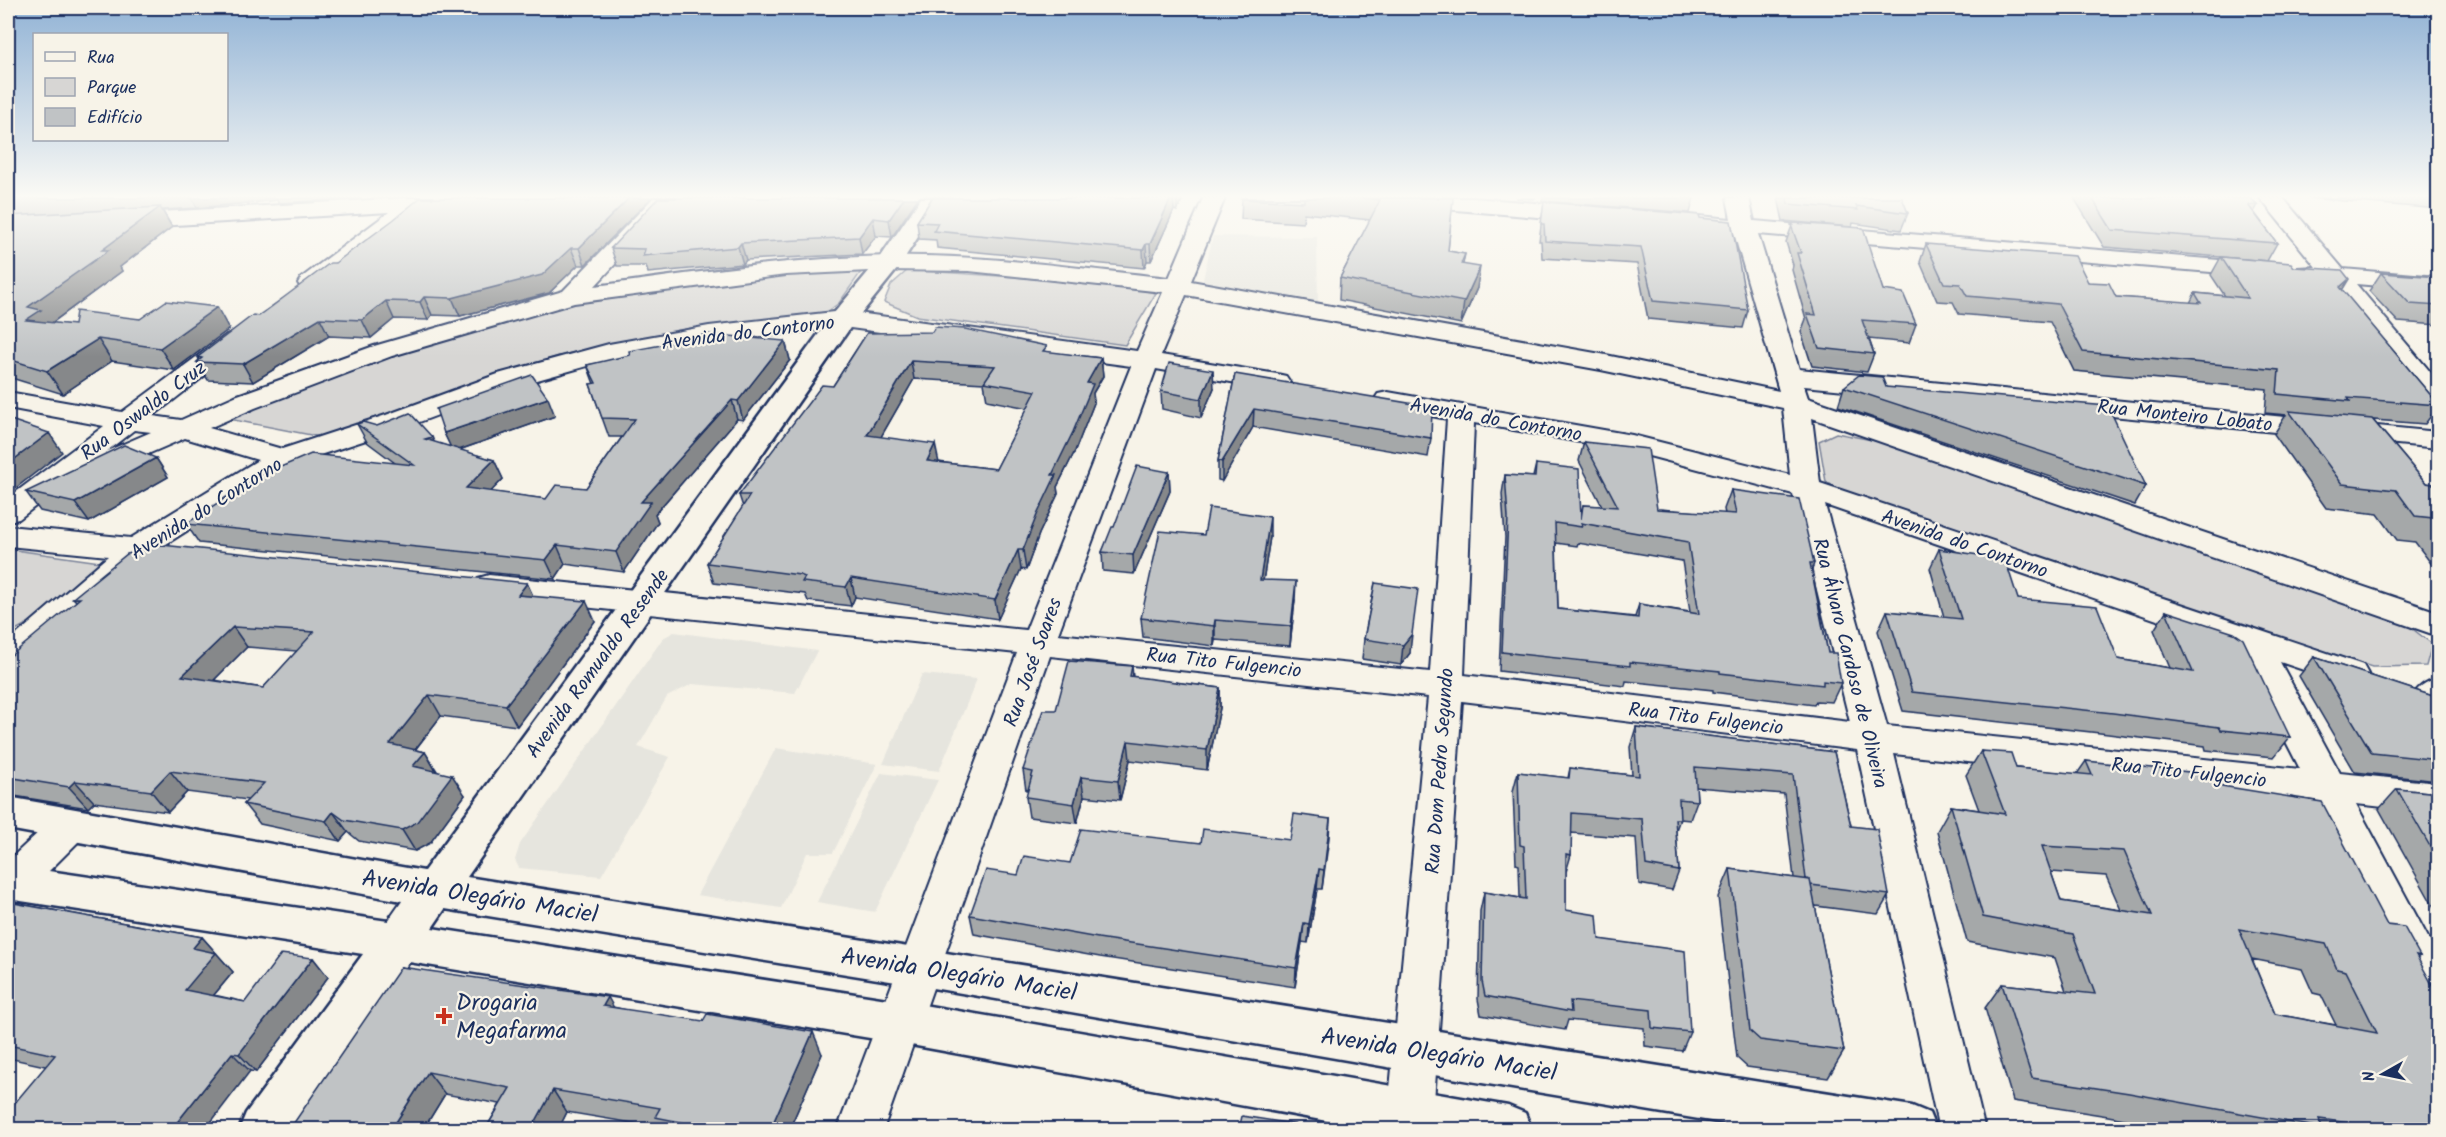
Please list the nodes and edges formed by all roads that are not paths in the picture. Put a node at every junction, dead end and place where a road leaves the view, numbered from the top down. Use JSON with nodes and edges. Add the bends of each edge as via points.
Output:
{"nodes":[{"id":1,"x":351,"y":251,"type":"edge"},
{"id":2,"x":614,"y":251,"type":"edge"},
{"id":3,"x":898,"y":251,"type":"edge"},
{"id":4,"x":1192,"y":251,"type":"edge"},
{"id":5,"x":1752,"y":251,"type":"edge"},
{"id":6,"x":2099,"y":251,"type":"edge"},
{"id":7,"x":2315,"y":251,"type":"edge"},
{"id":8,"x":890,"y":263,"type":"junction"},
{"id":9,"x":2336,"y":276,"type":"junction"},
{"id":10,"x":2439,"y":284,"type":"edge"},
{"id":11,"x":1178,"y":286,"type":"junction"},
{"id":12,"x":572,"y":296,"type":"junction"},
{"id":13,"x":290,"y":298,"type":"edge"},
{"id":14,"x":843,"y":319,"type":"junction"},
{"id":15,"x":252,"y":328,"type":"edge"},
{"id":16,"x":1146,"y":360,"type":"junction"},
{"id":17,"x":1298,"y":385,"type":"edge"},
{"id":18,"x":176,"y":386,"type":"junction"},
{"id":19,"x":1792,"y":390,"type":"junction"},
{"id":20,"x":1356,"y":395,"type":"edge"},
{"id":21,"x":2439,"y":397,"type":"edge"},
{"id":22,"x":8,"y":400,"type":"edge"},
{"id":23,"x":245,"y":402,"type":"junction"},
{"id":24,"x":1461,"y":412,"type":"junction"},
{"id":25,"x":130,"y":422,"type":"junction"},
{"id":26,"x":181,"y":428,"type":"junction"},
{"id":27,"x":2439,"y":441,"type":"edge"},
{"id":28,"x":282,"y":458,"type":"junction"},
{"id":29,"x":1806,"y":488,"type":"junction"},
{"id":30,"x":32,"y":494,"type":"junction"},
{"id":31,"x":8,"y":512,"type":"edge"},
{"id":32,"x":8,"y":536,"type":"edge"},
{"id":33,"x":137,"y":548,"type":"junction"},
{"id":34,"x":184,"y":553,"type":"edge"},
{"id":35,"x":465,"y":583,"type":"edge"},
{"id":36,"x":640,"y":602,"type":"junction"},
{"id":37,"x":49,"y":622,"type":"junction"},
{"id":38,"x":2438,"y":624,"type":"edge"},
{"id":39,"x":1038,"y":642,"type":"junction"},
{"id":40,"x":2252,"y":642,"type":"junction"},
{"id":41,"x":8,"y":644,"type":"edge"},
{"id":42,"x":8,"y":660,"type":"edge"},
{"id":43,"x":2373,"y":681,"type":"edge"},
{"id":44,"x":1446,"y":686,"type":"junction"},
{"id":45,"x":1872,"y":738,"type":"junction"},
{"id":46,"x":2327,"y":786,"type":"junction"},
{"id":47,"x":2439,"y":798,"type":"edge"},
{"id":48,"x":8,"y":813,"type":"edge"},
{"id":49,"x":72,"y":824,"type":"junction"},
{"id":50,"x":9,"y":884,"type":"edge"},
{"id":51,"x":435,"y":890,"type":"junction"},
{"id":52,"x":398,"y":941,"type":"junction"},
{"id":53,"x":921,"y":967,"type":"junction"},
{"id":54,"x":2439,"y":996,"type":"edge"},
{"id":55,"x":900,"y":1022,"type":"junction"},
{"id":56,"x":1416,"y":1051,"type":"junction"},
{"id":57,"x":1409,"y":1121,"type":"edge"},
{"id":58,"x":263,"y":1130,"type":"edge"},
{"id":59,"x":860,"y":1130,"type":"edge"},
{"id":60,"x":1508,"y":1130,"type":"edge"},
{"id":61,"x":1912,"y":1130,"type":"edge"},
{"id":62,"x":1962,"y":1130,"type":"edge"}],
"edges":[{"from":1,"to":13,"type":"street"},
{"from":2,"to":12,"type":"street"},
{"from":3,"to":8,"type":"main road","name":"Avenida Romualdo Resende"},
{"from":4,"to":11,"type":"street","name":"Rua José Soares"},
{"from":5,"to":19,"type":"street","name":"Rua Álvaro Cardoso de Oliveira"},
{"from":6,"to":9,"type":"street"},
{"from":7,"to":9,"type":"street"},
{"from":8,"to":11,"type":"street","via":[[969,264]]},
{"from":8,"to":12,"type":"street","via":[[786,268]]},
{"from":8,"to":14,"type":"main road","name":"Avenida Romualdo Resende"},
{"from":9,"to":10,"type":"street"},
{"from":9,"to":21,"type":"street"},
{"from":11,"to":16,"type":"street","name":"Rua José Soares"},
{"from":11,"to":19,"type":"street","via":[[1601,362]]},
{"from":12,"to":23,"type":"street","via":[[383,351]]},
{"from":14,"to":16,"type":"street","name":"Avenida do Contorno"},
{"from":14,"to":28,"type":"street","name":"Avenida do Contorno","via":[[709,334],[609,352],[507,380]]},
{"from":14,"to":36,"type":"main road","name":"Avenida Romualdo Resende"},
{"from":15,"to":18,"type":"street","name":"Rua Oswaldo Cruz"},
{"from":16,"to":17,"type":"street","name":"Avenida do Contorno"},
{"from":16,"to":39,"type":"street","name":"Rua José Soares"},
{"from":18,"to":23,"type":"street","via":[[202,400]]},
{"from":18,"to":25,"type":"street","name":"Rua Oswaldo Cruz"},
{"from":19,"to":27,"type":"street","name":"Rua Monteiro Lobato"},
{"from":19,"to":29,"type":"street","name":"Rua Álvaro Cardoso de Oliveira"},
{"from":19,"to":38,"type":"street"},
{"from":20,"to":24,"type":"street","name":"Avenida do Contorno"},
{"from":22,"to":25,"type":"street"},
{"from":23,"to":26,"type":"street"},
{"from":24,"to":29,"type":"street","name":"Avenida do Contorno","via":[[1632,443]]},
{"from":24,"to":44,"type":"street","name":"Rua Dom Pedro Segundo"},
{"from":25,"to":26,"type":"street"},
{"from":25,"to":30,"type":"street","name":"Rua Oswaldo Cruz"},
{"from":26,"to":28,"type":"street"},
{"from":26,"to":30,"type":"street"},
{"from":28,"to":33,"type":"street","name":"Avenida do Contorno"},
{"from":29,"to":40,"type":"street","name":"Avenida do Contorno"},
{"from":29,"to":45,"type":"street","name":"Rua Álvaro Cardoso de Oliveira"},
{"from":30,"to":31,"type":"street","name":"Rua Oswaldo Cruz"},
{"from":32,"to":33,"type":"street"},
{"from":33,"to":34,"type":"street"},
{"from":33,"to":37,"type":"street","name":"Avenida do Contorno"},
{"from":35,"to":36,"type":"street","name":"Rua Tito Fulgencio"},
{"from":36,"to":39,"type":"street","name":"Rua Tito Fulgencio"},
{"from":36,"to":51,"type":"main road","name":"Avenida Romualdo Resende"},
{"from":37,"to":41,"type":"street","name":"Avenida do Contorno"},
{"from":37,"to":42,"type":"street","name":"Avenida do Contorno"},
{"from":39,"to":44,"type":"street","name":"Rua Tito Fulgencio"},
{"from":39,"to":53,"type":"street","name":"Rua José Soares"},
{"from":40,"to":43,"type":"street","name":"Avenida do Contorno"},
{"from":40,"to":46,"type":"street"},
{"from":44,"to":45,"type":"street","name":"Rua Tito Fulgencio"},
{"from":44,"to":56,"type":"street","name":"Rua Dom Pedro Segundo"},
{"from":45,"to":46,"type":"street","name":"Rua Tito Fulgencio"},
{"from":45,"to":62,"type":"street","name":"Rua Álvaro Cardoso de Oliveira"},
{"from":46,"to":47,"type":"street","name":"Rua Tito Fulgencio"},
{"from":46,"to":54,"type":"street"},
{"from":48,"to":49,"type":"main road","name":"Avenida Olegário Maciel"},
{"from":49,"to":50,"type":"street"},
{"from":49,"to":51,"type":"main road","name":"Avenida Olegário Maciel"},
{"from":50,"to":52,"type":"main road"},
{"from":51,"to":52,"type":"main road","name":"Avenida Romualdo Resende"},
{"from":51,"to":53,"type":"main road","name":"Avenida Olegário Maciel"},
{"from":52,"to":55,"type":"main road"},
{"from":52,"to":58,"type":"main road","name":"Avenida Romualdo Resende"},
{"from":53,"to":55,"type":"street","name":"Rua José Soares"},
{"from":53,"to":56,"type":"main road","name":"Avenida Olegário Maciel"},
{"from":55,"to":57,"type":"main road"},
{"from":55,"to":59,"type":"street","name":"Rua José Soares"},
{"from":56,"to":57,"type":"street","name":"Rua Dom Pedro Segundo"},
{"from":56,"to":61,"type":"main road","name":"Avenida Olegário Maciel"},
{"from":57,"to":60,"type":"main road"}]}
